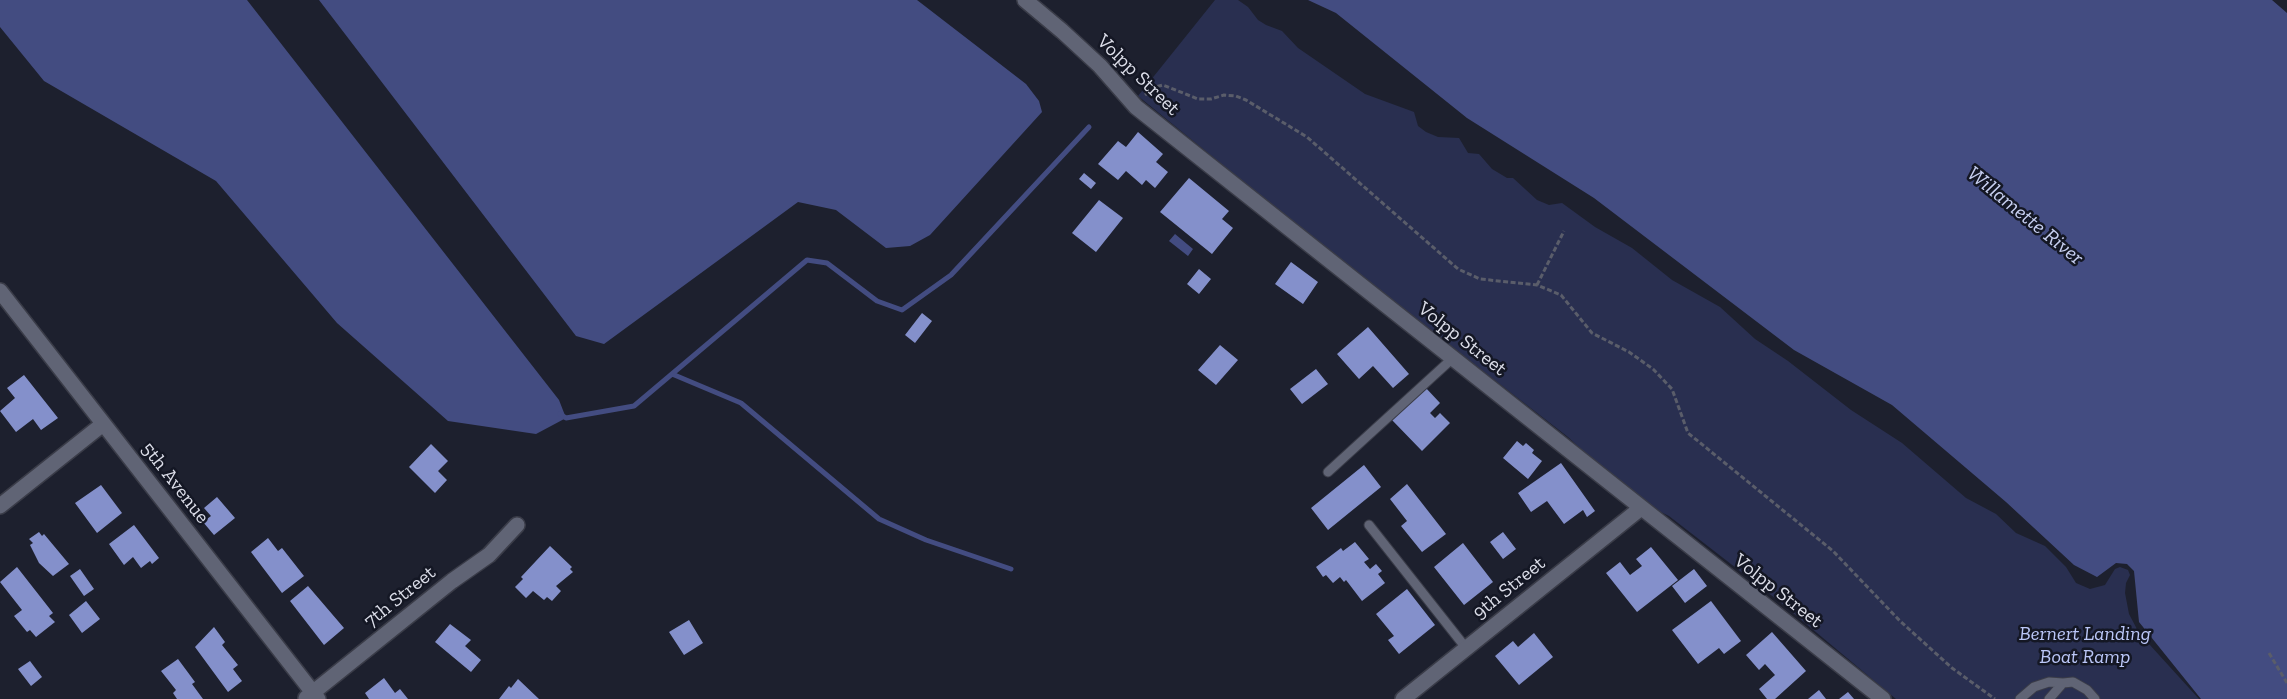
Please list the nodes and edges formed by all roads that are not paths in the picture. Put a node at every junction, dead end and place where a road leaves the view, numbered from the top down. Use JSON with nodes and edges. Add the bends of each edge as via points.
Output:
{"nodes":[{"id":1,"x":1025,"y":0,"type":"edge"},
{"id":2,"x":0,"y":291,"type":"edge"},
{"id":3,"x":1454,"y":357,"type":"junction"},
{"id":4,"x":103,"y":424,"type":"junction"},
{"id":5,"x":1328,"y":472,"type":"dead end"},
{"id":6,"x":0,"y":506,"type":"edge"},
{"id":7,"x":1641,"y":508,"type":"junction"},
{"id":8,"x":517,"y":525,"type":"dead end"},
{"id":9,"x":1369,"y":525,"type":"dead end"},
{"id":10,"x":1466,"y":648,"type":"junction"},
{"id":11,"x":2063,"y":683,"type":"junction"},
{"id":12,"x":312,"y":697,"type":"edge"},
{"id":13,"x":1403,"y":699,"type":"edge"},
{"id":14,"x":1883,"y":699,"type":"edge"},
{"id":15,"x":2020,"y":699,"type":"edge"},
{"id":16,"x":2049,"y":699,"type":"edge"},
{"id":17,"x":2095,"y":699,"type":"edge"}],
"edges":[{"from":1,"to":3,"type":"street","name":"Volpp Street","via":[[1100,66],[1136,107]]},
{"from":2,"to":4,"type":"street","name":"5th Avenue"},
{"from":3,"to":5,"type":"lane"},
{"from":3,"to":7,"type":"street","name":"Volpp Street"},
{"from":4,"to":6,"type":"street"},
{"from":4,"to":12,"type":"street","name":"5th Avenue"},
{"from":7,"to":10,"type":"street","name":"9th Street"},
{"from":7,"to":14,"type":"street","name":"Volpp Street"},
{"from":8,"to":12,"type":"street","name":"7th Street","via":[[489,555],[452,581]]},
{"from":9,"to":10,"type":"lane"},
{"from":10,"to":13,"type":"street","name":"9th Street"},
{"from":11,"to":15,"type":"lane","via":[[2049,682],[2034,687]]},
{"from":11,"to":16,"type":"lane"},
{"from":11,"to":17,"type":"lane","via":[[2073,682]]}]}
